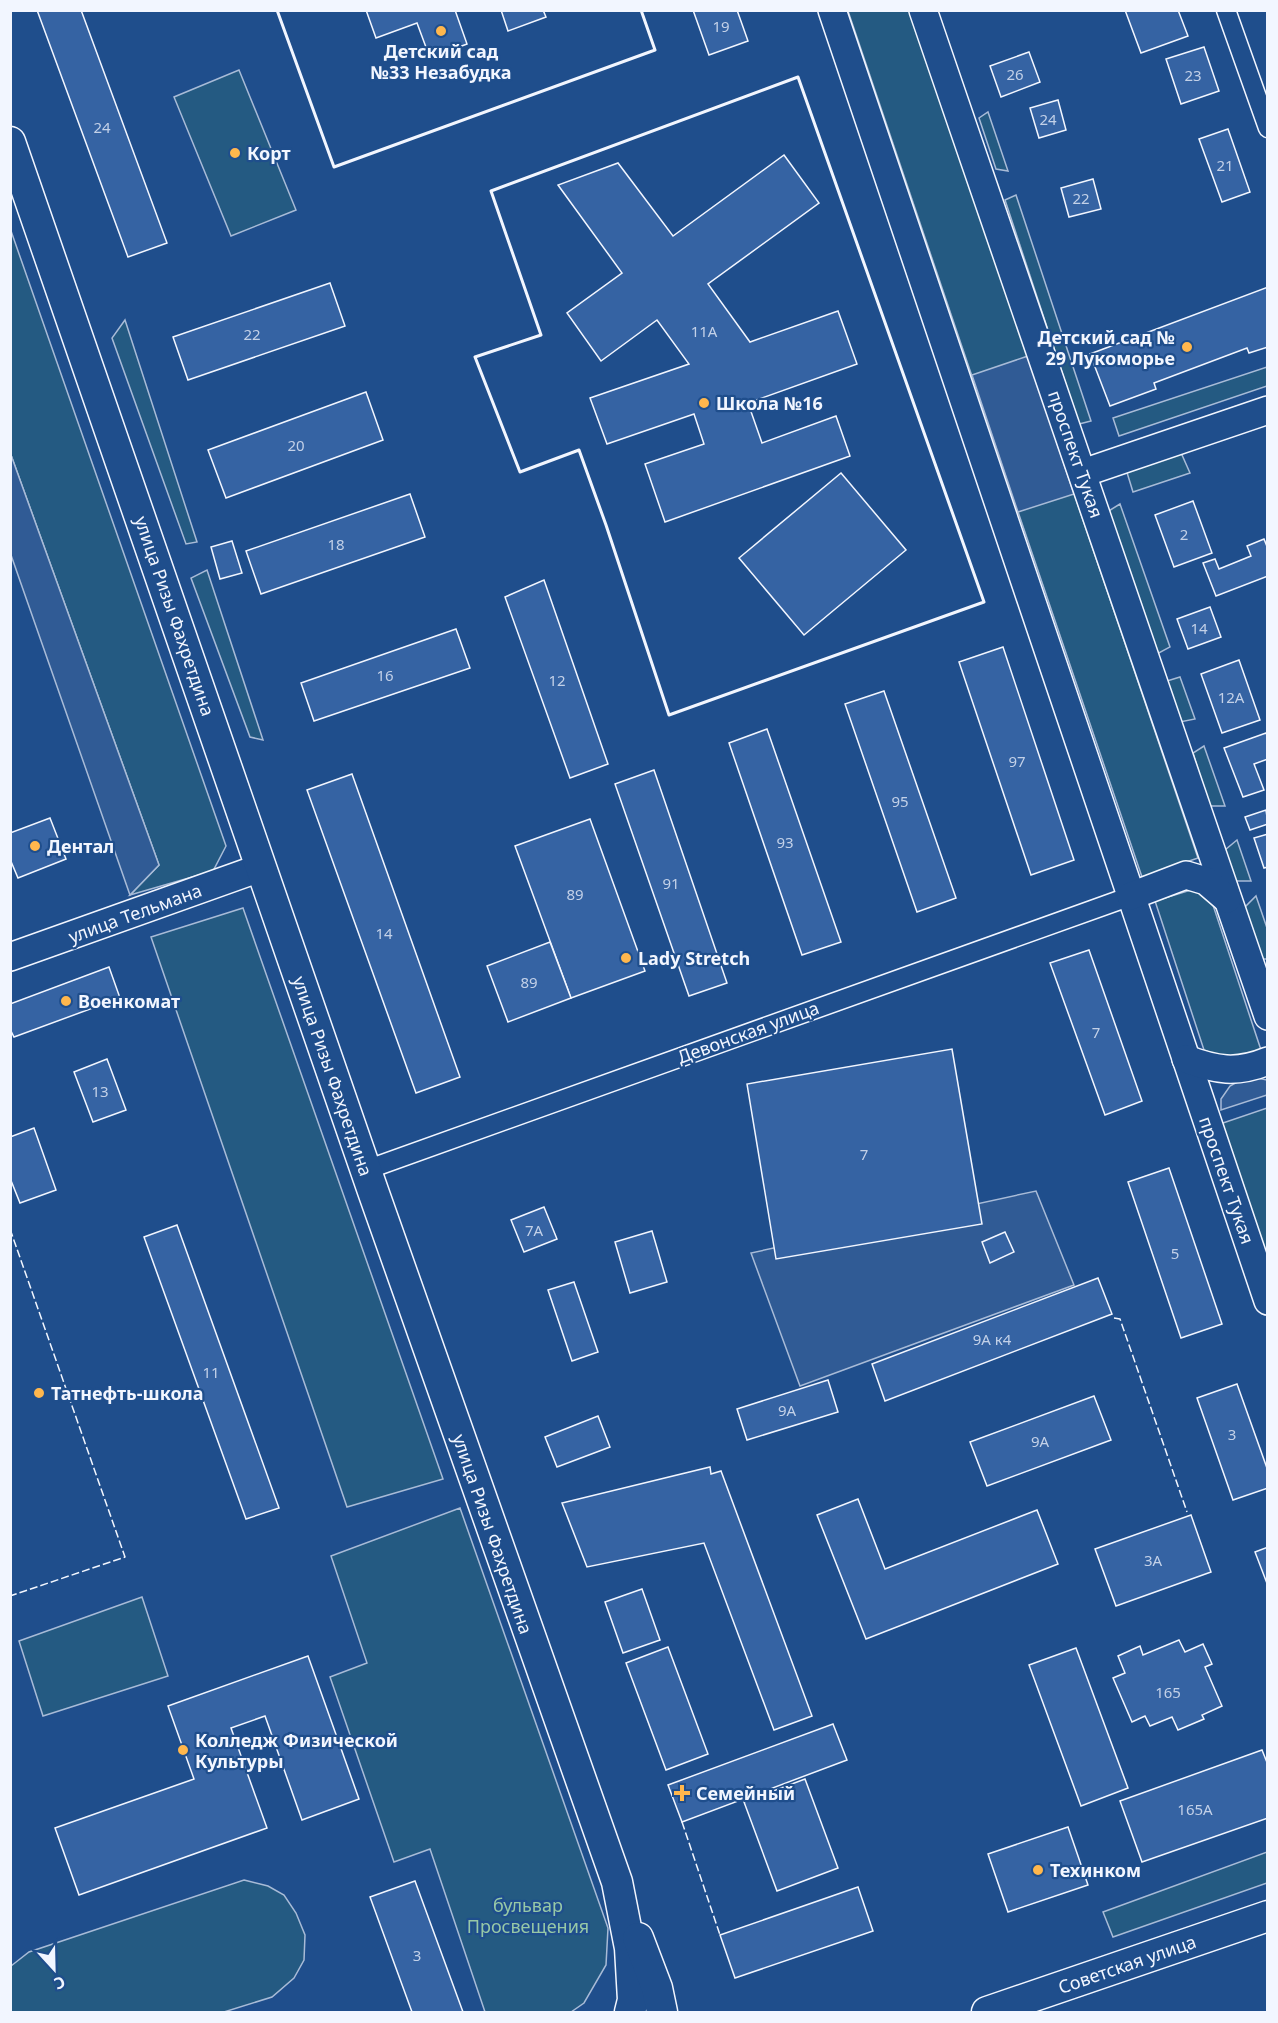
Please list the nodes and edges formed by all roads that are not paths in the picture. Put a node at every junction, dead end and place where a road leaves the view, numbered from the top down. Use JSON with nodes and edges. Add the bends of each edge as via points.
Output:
{"nodes":[{"id":1,"x":832,"y":10,"type":"edge"},
{"id":2,"x":923,"y":10,"type":"edge"},
{"id":3,"x":1226,"y":10,"type":"edge"},
{"id":4,"x":1268,"y":128,"type":"edge"},
{"id":5,"x":10,"y":142,"type":"edge"},
{"id":6,"x":1268,"y":410,"type":"edge"},
{"id":7,"x":1083,"y":473,"type":"junction"},
{"id":8,"x":260,"y":868,"type":"junction"},
{"id":9,"x":1131,"y":896,"type":"junction"},
{"id":10,"x":1227,"y":899,"type":"junction"},
{"id":11,"x":10,"y":957,"type":"edge"},
{"id":12,"x":1268,"y":1016,"type":"edge"},
{"id":13,"x":1186,"y":1059,"type":"junction"},
{"id":14,"x":1268,"y":1061,"type":"edge"},
{"id":15,"x":366,"y":1170,"type":"junction"},
{"id":16,"x":1268,"y":1301,"type":"edge"},
{"id":17,"x":617,"y":1882,"type":"junction"},
{"id":18,"x":1268,"y":1916,"type":"edge"},
{"id":19,"x":630,"y":2013,"type":"edge"},
{"id":20,"x":662,"y":2013,"type":"edge"},
{"id":21,"x":987,"y":2013,"type":"edge"}],
"edges":[{"from":1,"to":9,"type":"main road","name":"проспект Тукая"},
{"from":2,"to":7,"type":"main road","name":"проспект Тукая"},
{"from":3,"to":4,"type":"street"},
{"from":5,"to":8,"type":"main road","name":"улица Ризы Фахретдина"},
{"from":6,"to":7,"type":"main road"},
{"from":7,"to":10,"type":"main road","name":"проспект Тукая"},
{"from":8,"to":11,"type":"main road","name":"улица Тельмана"},
{"from":8,"to":15,"type":"main road","name":"улица Ризы Фахретдина"},
{"from":9,"to":10,"type":"main road","via":[[1186,875],[1206,881]]},
{"from":9,"to":13,"type":"main road","name":"проспект Тукая"},
{"from":9,"to":15,"type":"street","name":"Девонская улица"},
{"from":10,"to":12,"type":"main road","name":"проспект Тукая"},
{"from":13,"to":14,"type":"main road","via":[[1227,1070]]},
{"from":13,"to":16,"type":"main road","name":"проспект Тукая"},
{"from":15,"to":17,"type":"main road","name":"улица Ризы Фахретдина"},
{"from":17,"to":19,"type":"main road","name":"улица Ризы Фахретдина","via":[[630,1948]]},
{"from":17,"to":20,"type":"main road","via":[[657,1988]]},
{"from":18,"to":21,"type":"main road","name":"Советская улица"}]}
